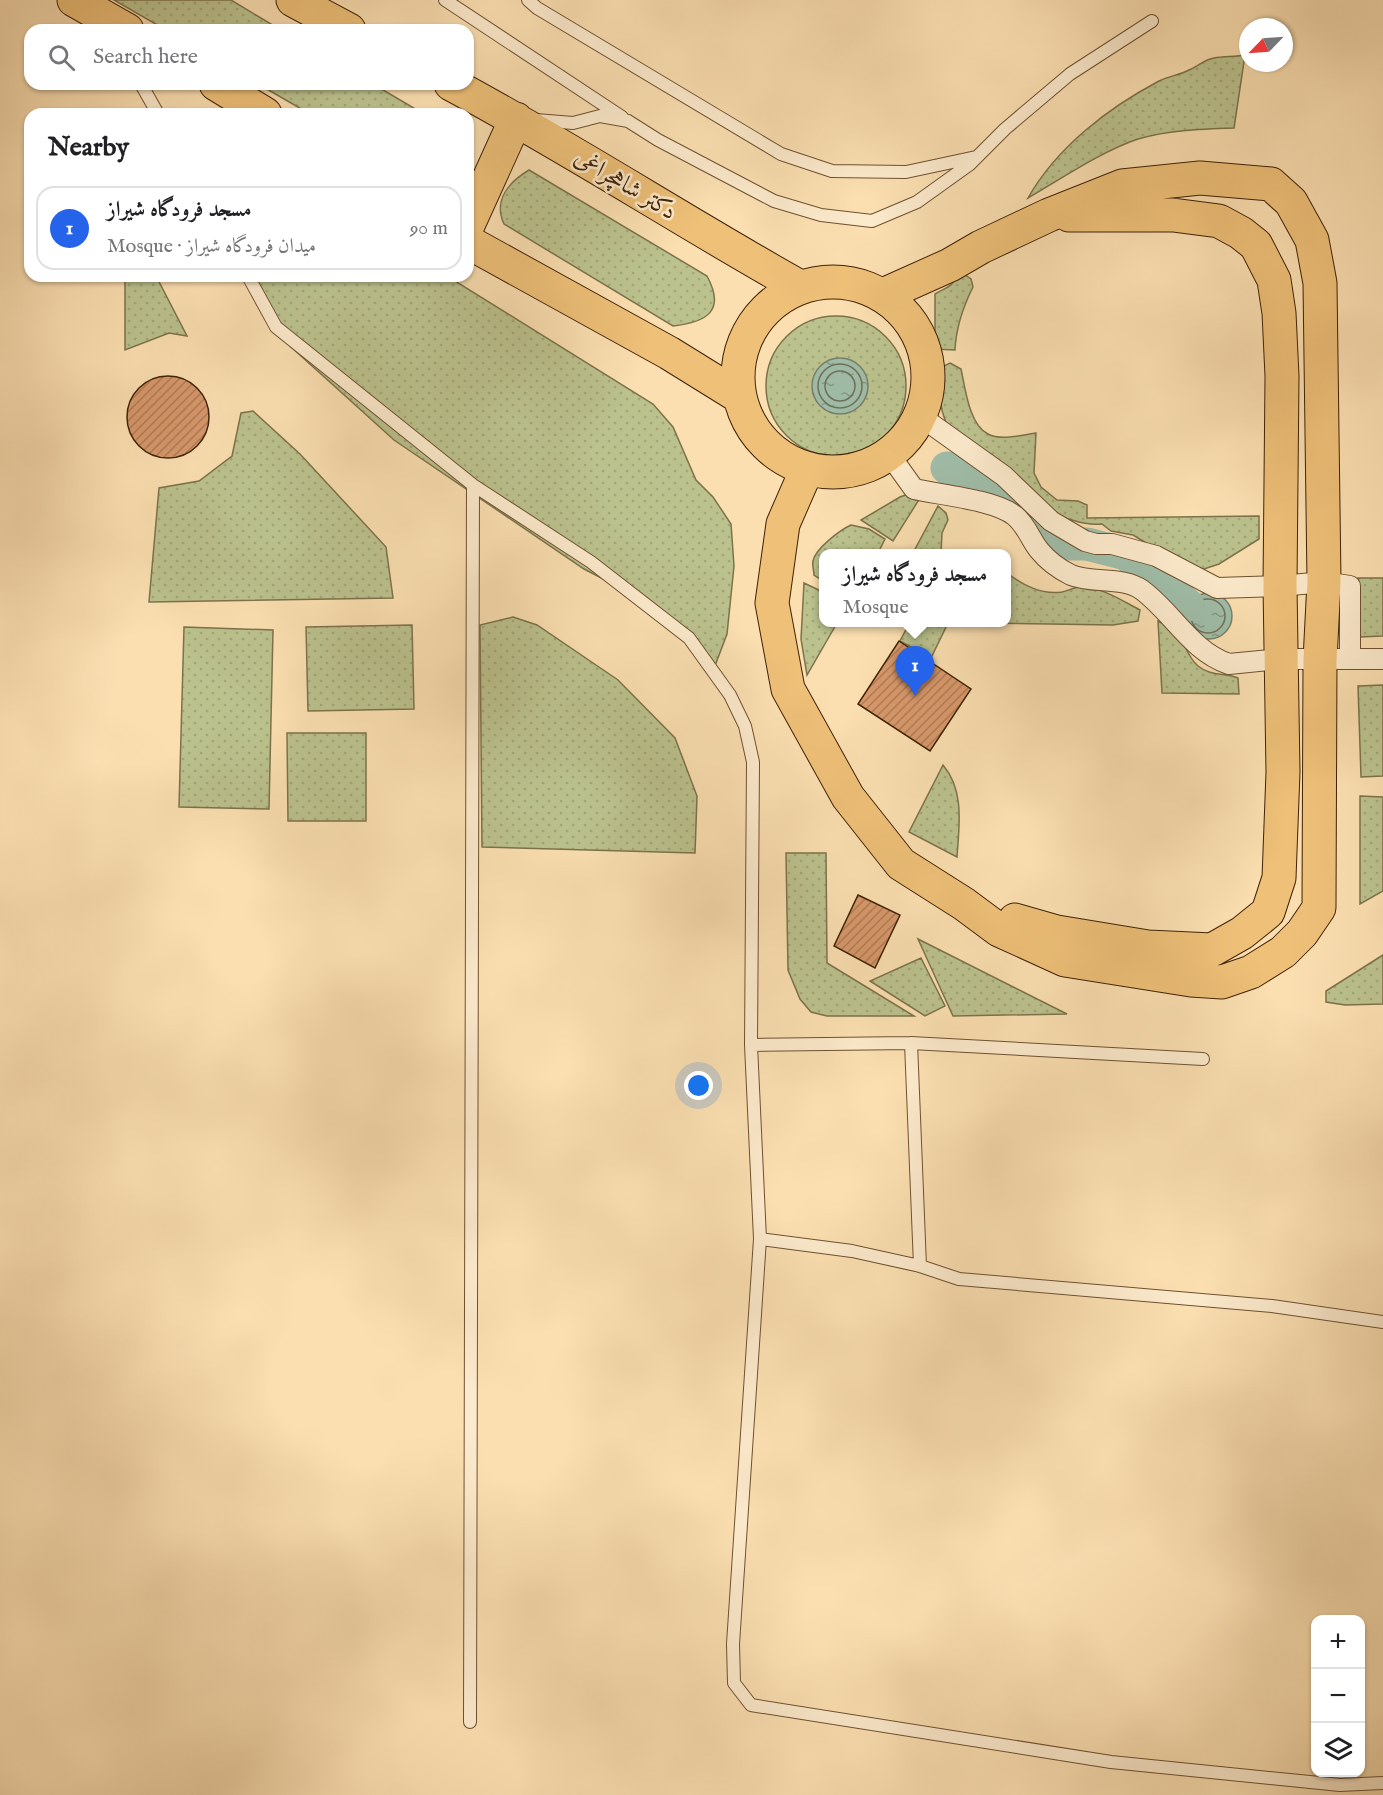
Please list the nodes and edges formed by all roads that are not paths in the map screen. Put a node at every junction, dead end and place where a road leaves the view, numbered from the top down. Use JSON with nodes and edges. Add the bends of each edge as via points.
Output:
{"nodes":[{"id":1,"x":74,"y":0,"type":"edge"},
{"id":2,"x":293,"y":0,"type":"edge"},
{"id":3,"x":445,"y":0,"type":"edge"},
{"id":4,"x":528,"y":0,"type":"edge"},
{"id":5,"x":1152,"y":21,"type":"dead end"},
{"id":6,"x":111,"y":24,"type":"edge"},
{"id":7,"x":338,"y":24,"type":"edge"},
{"id":8,"x":144,"y":90,"type":"edge"},
{"id":9,"x":226,"y":90,"type":"edge"},
{"id":10,"x":462,"y":90,"type":"edge"},
{"id":11,"x":155,"y":108,"type":"edge"},
{"id":12,"x":255,"y":108,"type":"edge"},
{"id":13,"x":516,"y":119,"type":"junction"},
{"id":14,"x":628,"y":121,"type":"junction"},
{"id":15,"x":978,"y":156,"type":"junction"},
{"id":16,"x":474,"y":212,"type":"edge"},
{"id":17,"x":1049,"y":215,"type":"junction"},
{"id":18,"x":474,"y":245,"type":"edge"},
{"id":19,"x":251,"y":282,"type":"edge"},
{"id":20,"x":258,"y":282,"type":"edge"},
{"id":21,"x":800,"y":286,"type":"junction"},
{"id":22,"x":883,"y":295,"type":"junction"},
{"id":23,"x":276,"y":327,"type":"junction"},
{"id":24,"x":740,"y":397,"type":"junction"},
{"id":25,"x":920,"y":416,"type":"junction"},
{"id":26,"x":889,"y":454,"type":"junction"},
{"id":27,"x":807,"y":469,"type":"junction"},
{"id":28,"x":473,"y":485,"type":"junction"},
{"id":29,"x":1324,"y":582,"type":"junction"},
{"id":30,"x":1280,"y":586,"type":"junction"},
{"id":31,"x":1280,"y":659,"type":"junction"},
{"id":32,"x":1383,"y":659,"type":"edge"},
{"id":33,"x":1335,"y":660,"type":"junction"},
{"id":34,"x":964,"y":904,"type":"junction"},
{"id":35,"x":911,"y":1043,"type":"junction"},
{"id":36,"x":751,"y":1045,"type":"junction"},
{"id":37,"x":1203,"y":1059,"type":"dead end"},
{"id":38,"x":760,"y":1239,"type":"junction"},
{"id":39,"x":920,"y":1266,"type":"junction"},
{"id":40,"x":1383,"y":1322,"type":"edge"},
{"id":41,"x":470,"y":1722,"type":"dead end"},
{"id":42,"x":1383,"y":1783,"type":"edge"}],
"edges":[{"from":1,"to":6,"type":"main road"},
{"from":2,"to":7,"type":"main road"},
{"from":3,"to":14,"type":"lane"},
{"from":4,"to":15,"type":"lane","via":[[781,154],[832,171],[906,172]]},
{"from":5,"to":15,"type":"lane","via":[[1070,74]]},
{"from":8,"to":11,"type":"lane"},
{"from":9,"to":12,"type":"main road"},
{"from":10,"to":13,"type":"main road","name":"دکتر شاهچراغی"},
{"from":13,"to":14,"type":"lane","via":[[573,123],[600,116]]},
{"from":13,"to":16,"type":"main road"},
{"from":13,"to":21,"type":"main road","name":"دکتر شاهچراغی"},
{"from":14,"to":15,"type":"lane","via":[[774,201],[821,215],[872,221],[917,202]]},
{"from":17,"to":22,"type":"main road"},
{"from":17,"to":29,"type":"main road","via":[[1122,186],[1200,178],[1271,184],[1291,202],[1312,240],[1320,283]]},
{"from":17,"to":30,"type":"main road","via":[[1173,214],[1219,221],[1256,245],[1274,280],[1279,313]]},
{"from":18,"to":24,"type":"main road","via":[[669,353]]},
{"from":19,"to":23,"type":"lane"},
{"from":20,"to":23,"type":"lane"},
{"from":21,"to":22,"type":"main road","via":[[843,281]]},
{"from":21,"to":24,"type":"main road","via":[[776,300],[757,319],[744,343],[738,369]]},
{"from":22,"to":25,"type":"main road","via":[[904,313],[919,336],[927,362],[928,390]]},
{"from":23,"to":28,"type":"lane"},
{"from":24,"to":27,"type":"main road","via":[[748,421],[764,442],[783,458]]},
{"from":25,"to":26,"type":"main road","via":[[907,437]]},
{"from":25,"to":30,"type":"street","via":[[1004,476],[1051,521],[1085,542],[1112,544],[1156,556],[1217,588]]},
{"from":26,"to":27,"type":"main road","via":[[850,471]]},
{"from":26,"to":31,"type":"street","via":[[914,489],[999,506],[1014,515],[1027,528],[1038,549],[1072,575],[1141,589],[1210,656],[1229,663]]},
{"from":27,"to":34,"type":"main road","via":[[783,524],[772,603],[788,689],[848,797],[901,864]]},
{"from":28,"to":36,"type":"lane","via":[[591,562],[689,638],[730,694],[745,726],[753,762]]},
{"from":28,"to":41,"type":"lane"},
{"from":29,"to":30,"type":"street"},
{"from":29,"to":33,"type":"main road"},
{"from":30,"to":31,"type":"main road"},
{"from":31,"to":33,"type":"street"},
{"from":31,"to":34,"type":"main road","via":[[1283,772],[1279,879],[1268,912],[1242,933],[1212,950],[1148,947],[1057,932]]},
{"from":32,"to":33,"type":"street"},
{"from":33,"to":34,"type":"main road","via":[[1319,908],[1283,952],[1251,972],[1221,982],[1179,978],[1065,960],[999,930]]},
{"from":35,"to":36,"type":"lane"},
{"from":35,"to":37,"type":"lane"},
{"from":35,"to":39,"type":"lane"},
{"from":36,"to":38,"type":"lane"},
{"from":38,"to":39,"type":"lane","via":[[852,1251]]},
{"from":38,"to":42,"type":"lane","via":[[733,1644],[734,1683],[751,1705],[1111,1762],[1340,1785]]},
{"from":39,"to":40,"type":"lane","via":[[959,1279],[1272,1306]]}]}
